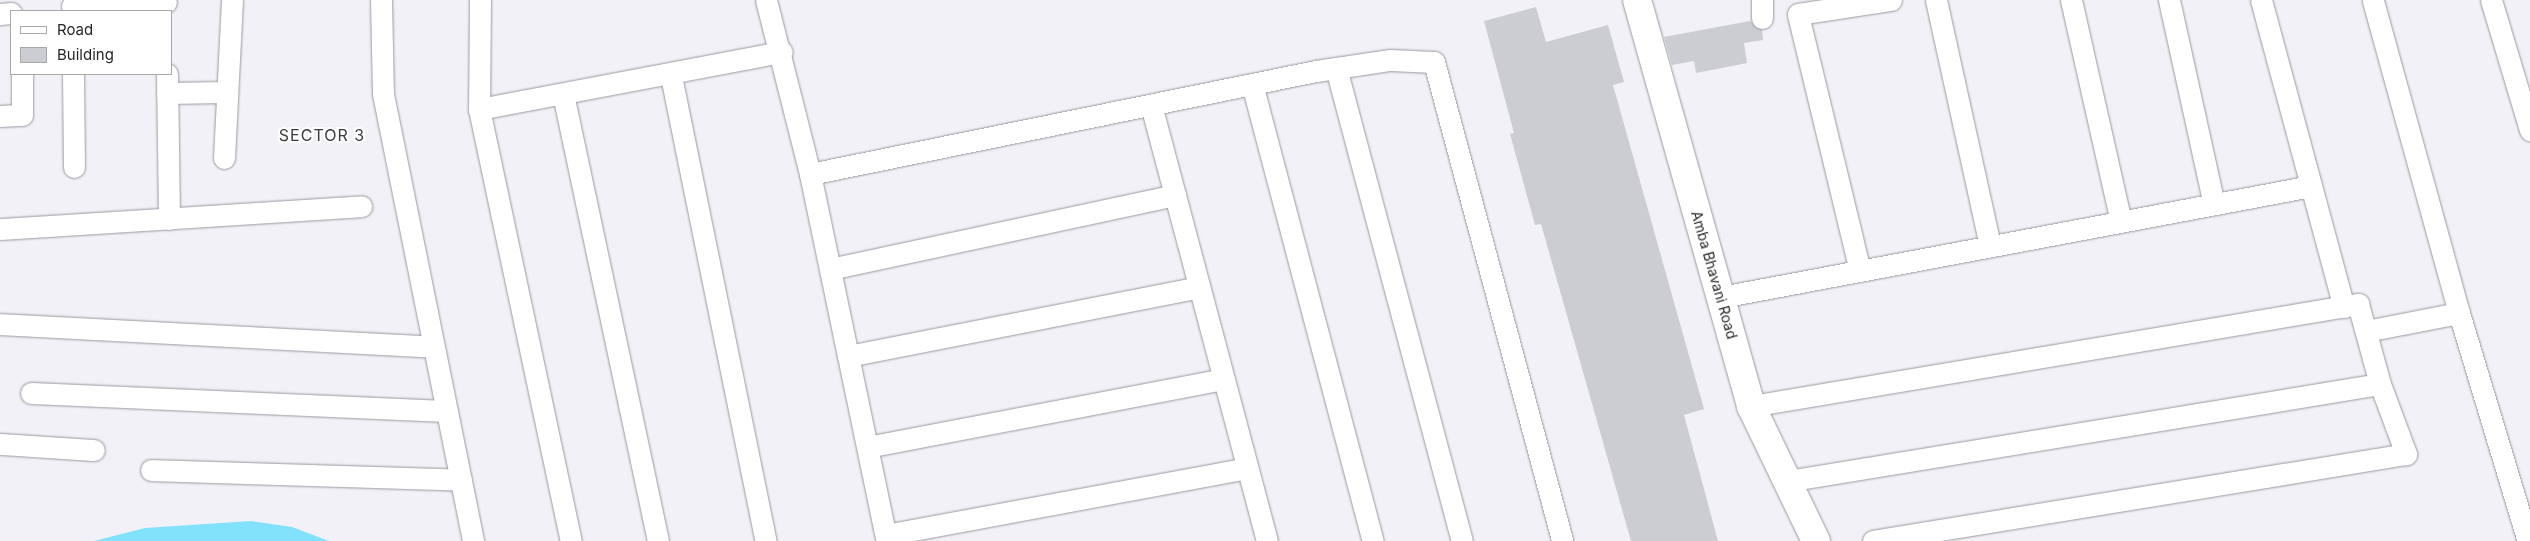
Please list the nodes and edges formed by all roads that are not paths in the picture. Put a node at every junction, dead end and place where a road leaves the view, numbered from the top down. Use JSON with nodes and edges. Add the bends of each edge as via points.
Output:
{"nodes":[{"id":1,"x":232,"y":0,"type":"edge"},
{"id":2,"x":381,"y":0,"type":"edge"},
{"id":3,"x":480,"y":0,"type":"edge"},
{"id":4,"x":766,"y":0,"type":"edge"},
{"id":5,"x":1637,"y":0,"type":"edge"},
{"id":6,"x":1891,"y":0,"type":"edge"},
{"id":7,"x":1936,"y":0,"type":"edge"},
{"id":8,"x":2071,"y":0,"type":"edge"},
{"id":9,"x":2169,"y":0,"type":"edge"},
{"id":10,"x":2261,"y":0,"type":"edge"},
{"id":11,"x":2373,"y":0,"type":"edge"},
{"id":12,"x":2491,"y":0,"type":"edge"},
{"id":13,"x":166,"y":4,"type":"edge"},
{"id":14,"x":72,"y":6,"type":"edge"},
{"id":15,"x":782,"y":52,"type":"junction"},
{"id":16,"x":1336,"y":68,"type":"junction"},
{"id":17,"x":22,"y":75,"type":"edge"},
{"id":18,"x":73,"y":75,"type":"edge"},
{"id":19,"x":671,"y":76,"type":"junction"},
{"id":20,"x":167,"y":83,"type":"edge"},
{"id":21,"x":1252,"y":84,"type":"junction"},
{"id":22,"x":226,"y":92,"type":"junction"},
{"id":23,"x":563,"y":94,"type":"junction"},
{"id":24,"x":1151,"y":104,"type":"junction"},
{"id":25,"x":479,"y":109,"type":"junction"},
{"id":26,"x":0,"y":116,"type":"edge"},
{"id":27,"x":2530,"y":130,"type":"edge"},
{"id":28,"x":224,"y":158,"type":"dead end"},
{"id":29,"x":74,"y":167,"type":"dead end"},
{"id":30,"x":810,"y":174,"type":"junction"},
{"id":31,"x":2311,"y":186,"type":"junction"},
{"id":32,"x":1175,"y":194,"type":"junction"},
{"id":33,"x":2214,"y":204,"type":"junction"},
{"id":34,"x":361,"y":206,"type":"dead end"},
{"id":35,"x":169,"y":218,"type":"junction"},
{"id":36,"x":2120,"y":222,"type":"junction"},
{"id":37,"x":0,"y":229,"type":"edge"},
{"id":38,"x":1990,"y":246,"type":"junction"},
{"id":39,"x":830,"y":269,"type":"junction"},
{"id":40,"x":1860,"y":271,"type":"junction"},
{"id":41,"x":1199,"y":287,"type":"junction"},
{"id":42,"x":1721,"y":297,"type":"junction"},
{"id":43,"x":2344,"y":307,"type":"junction"},
{"id":44,"x":2459,"y":313,"type":"junction"},
{"id":45,"x":0,"y":324,"type":"edge"},
{"id":46,"x":2366,"y":331,"type":"junction"},
{"id":47,"x":433,"y":347,"type":"junction"},
{"id":48,"x":848,"y":356,"type":"junction"},
{"id":49,"x":1224,"y":379,"type":"junction"},
{"id":50,"x":2380,"y":384,"type":"junction"},
{"id":51,"x":31,"y":394,"type":"dead end"},
{"id":52,"x":1752,"y":406,"type":"junction"},
{"id":53,"x":447,"y":411,"type":"junction"},
{"id":54,"x":0,"y":444,"type":"edge"},
{"id":55,"x":867,"y":447,"type":"junction"},
{"id":56,"x":94,"y":450,"type":"dead end"},
{"id":57,"x":1247,"y":468,"type":"junction"},
{"id":58,"x":151,"y":470,"type":"dead end"},
{"id":59,"x":461,"y":480,"type":"junction"},
{"id":60,"x":1787,"y":481,"type":"junction"},
{"id":61,"x":886,"y":538,"type":"edge"},
{"id":62,"x":473,"y":541,"type":"edge"},
{"id":63,"x":571,"y":541,"type":"edge"},
{"id":64,"x":658,"y":541,"type":"edge"},
{"id":65,"x":766,"y":541,"type":"edge"},
{"id":66,"x":1267,"y":541,"type":"edge"},
{"id":67,"x":1373,"y":541,"type":"edge"},
{"id":68,"x":1462,"y":541,"type":"edge"},
{"id":69,"x":1562,"y":541,"type":"edge"},
{"id":70,"x":1816,"y":541,"type":"edge"},
{"id":71,"x":1873,"y":541,"type":"edge"},
{"id":72,"x":2528,"y":541,"type":"edge"}],
"edges":[{"from":1,"to":22,"type":"street"},
{"from":2,"to":47,"type":"street","via":[[383,94]]},
{"from":3,"to":25,"type":"street"},
{"from":4,"to":15,"type":"street"},
{"from":5,"to":42,"type":"street","name":"Amba Bhavani Road"},
{"from":6,"to":40,"type":"street","via":[[1798,14]]},
{"from":7,"to":38,"type":"street"},
{"from":8,"to":36,"type":"street"},
{"from":9,"to":33,"type":"street"},
{"from":10,"to":31,"type":"street"},
{"from":11,"to":44,"type":"street"},
{"from":12,"to":27,"type":"street"},
{"from":13,"to":14,"type":"street"},
{"from":15,"to":19,"type":"street"},
{"from":15,"to":30,"type":"street"},
{"from":16,"to":21,"type":"street"},
{"from":16,"to":68,"type":"street"},
{"from":16,"to":69,"type":"street","via":[[1390,60],[1434,62]]},
{"from":17,"to":26,"type":"street","via":[[22,115]]},
{"from":18,"to":29,"type":"street"},
{"from":19,"to":23,"type":"street"},
{"from":19,"to":65,"type":"street"},
{"from":20,"to":22,"type":"street"},
{"from":20,"to":35,"type":"street"},
{"from":21,"to":24,"type":"street"},
{"from":21,"to":67,"type":"street"},
{"from":22,"to":28,"type":"street"},
{"from":23,"to":25,"type":"street"},
{"from":23,"to":64,"type":"street"},
{"from":24,"to":30,"type":"street"},
{"from":24,"to":32,"type":"street"},
{"from":25,"to":63,"type":"street"},
{"from":30,"to":39,"type":"street"},
{"from":31,"to":33,"type":"street"},
{"from":31,"to":43,"type":"street"},
{"from":32,"to":39,"type":"street"},
{"from":32,"to":41,"type":"street"},
{"from":33,"to":36,"type":"street"},
{"from":34,"to":35,"type":"street"},
{"from":35,"to":37,"type":"street"},
{"from":36,"to":38,"type":"street"},
{"from":38,"to":40,"type":"street"},
{"from":39,"to":48,"type":"street"},
{"from":40,"to":42,"type":"street"},
{"from":41,"to":48,"type":"street"},
{"from":41,"to":49,"type":"street"},
{"from":42,"to":52,"type":"street","name":"Amba Bhavani Road"},
{"from":43,"to":46,"type":"street","via":[[2358,304]]},
{"from":43,"to":52,"type":"street"},
{"from":44,"to":46,"type":"street"},
{"from":44,"to":72,"type":"street"},
{"from":45,"to":47,"type":"street"},
{"from":46,"to":50,"type":"street"},
{"from":47,"to":53,"type":"street"},
{"from":48,"to":55,"type":"street"},
{"from":49,"to":55,"type":"street"},
{"from":49,"to":57,"type":"street"},
{"from":50,"to":60,"type":"street"},
{"from":50,"to":71,"type":"street","via":[[2406,454]]},
{"from":51,"to":53,"type":"street"},
{"from":52,"to":60,"type":"street","name":"Amba Bhavani Road"},
{"from":53,"to":59,"type":"street"},
{"from":54,"to":56,"type":"street"},
{"from":55,"to":61,"type":"street"},
{"from":57,"to":61,"type":"street"},
{"from":57,"to":66,"type":"street"},
{"from":58,"to":59,"type":"street"},
{"from":59,"to":62,"type":"street"},
{"from":60,"to":70,"type":"street","name":"Amba Bhavani Road"}]}
